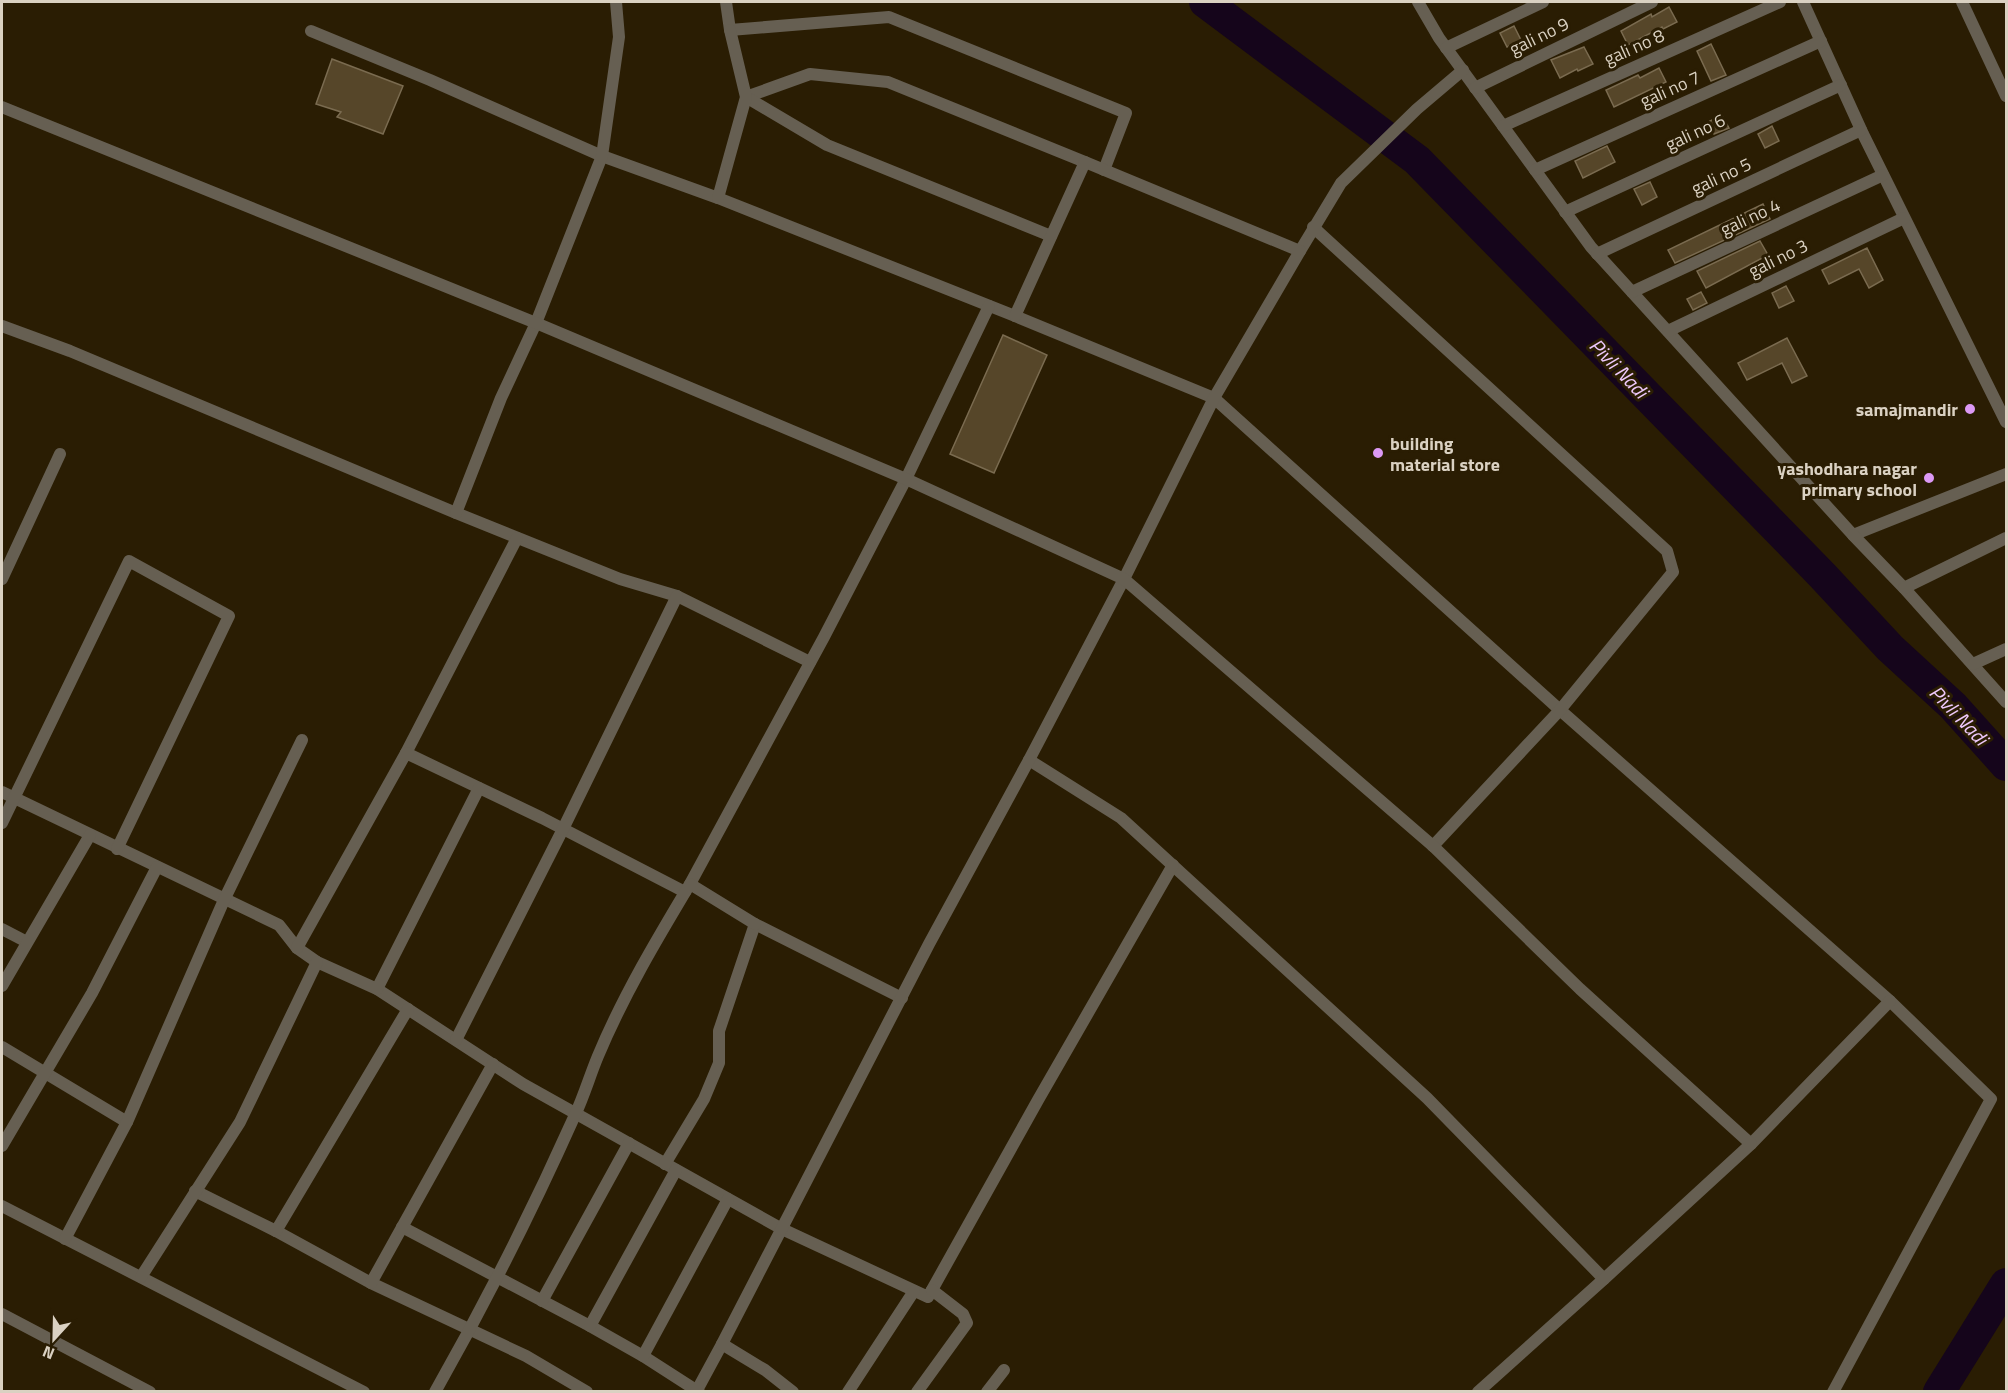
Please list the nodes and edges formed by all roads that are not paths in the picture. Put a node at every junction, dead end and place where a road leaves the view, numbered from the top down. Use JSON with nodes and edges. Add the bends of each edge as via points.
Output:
{"nodes":[{"id":1,"x":616,"y":2,"type":"edge"},
{"id":2,"x":726,"y":2,"type":"edge"},
{"id":3,"x":1418,"y":2,"type":"edge"},
{"id":4,"x":1543,"y":2,"type":"edge"},
{"id":5,"x":1652,"y":2,"type":"edge"},
{"id":6,"x":1780,"y":2,"type":"edge"},
{"id":7,"x":1803,"y":2,"type":"edge"},
{"id":8,"x":1962,"y":2,"type":"edge"},
{"id":9,"x":730,"y":30,"type":"junction"},
{"id":10,"x":311,"y":32,"type":"dead end"},
{"id":11,"x":1821,"y":41,"type":"junction"},
{"id":12,"x":1446,"y":48,"type":"junction"},
{"id":13,"x":1462,"y":70,"type":"junction"},
{"id":14,"x":1841,"y":85,"type":"junction"},
{"id":15,"x":1475,"y":88,"type":"junction"},
{"id":16,"x":2007,"y":96,"type":"edge"},
{"id":17,"x":746,"y":98,"type":"junction"},
{"id":18,"x":2,"y":106,"type":"edge"},
{"id":19,"x":1503,"y":126,"type":"junction"},
{"id":20,"x":1861,"y":130,"type":"junction"},
{"id":21,"x":602,"y":156,"type":"junction"},
{"id":22,"x":1085,"y":162,"type":"junction"},
{"id":23,"x":1104,"y":170,"type":"junction"},
{"id":24,"x":1535,"y":170,"type":"junction"},
{"id":25,"x":1883,"y":175,"type":"junction"},
{"id":26,"x":718,"y":198,"type":"junction"},
{"id":27,"x":1565,"y":212,"type":"junction"},
{"id":28,"x":1904,"y":218,"type":"junction"},
{"id":29,"x":1313,"y":227,"type":"junction"},
{"id":30,"x":1051,"y":236,"type":"junction"},
{"id":31,"x":1300,"y":251,"type":"junction"},
{"id":32,"x":1597,"y":254,"type":"junction"},
{"id":33,"x":1632,"y":292,"type":"junction"},
{"id":34,"x":989,"y":306,"type":"junction"},
{"id":35,"x":1015,"y":316,"type":"junction"},
{"id":36,"x":536,"y":323,"type":"junction"},
{"id":37,"x":2,"y":326,"type":"edge"},
{"id":38,"x":1668,"y":332,"type":"junction"},
{"id":39,"x":1214,"y":398,"type":"junction"},
{"id":40,"x":2007,"y":422,"type":"edge"},
{"id":41,"x":60,"y":454,"type":"dead end"},
{"id":42,"x":2007,"y":474,"type":"edge"},
{"id":43,"x":906,"y":479,"type":"junction"},
{"id":44,"x":456,"y":513,"type":"junction"},
{"id":45,"x":1853,"y":535,"type":"junction"},
{"id":46,"x":517,"y":538,"type":"junction"},
{"id":47,"x":2007,"y":538,"type":"edge"},
{"id":48,"x":2,"y":579,"type":"edge"},
{"id":49,"x":1124,"y":579,"type":"junction"},
{"id":50,"x":1904,"y":588,"type":"junction"},
{"id":51,"x":677,"y":596,"type":"junction"},
{"id":52,"x":2007,"y":649,"type":"edge"},
{"id":53,"x":810,"y":662,"type":"junction"},
{"id":54,"x":1973,"y":664,"type":"junction"},
{"id":55,"x":2007,"y":702,"type":"edge"},
{"id":56,"x":1560,"y":710,"type":"junction"},
{"id":57,"x":302,"y":740,"type":"dead end"},
{"id":58,"x":406,"y":753,"type":"junction"},
{"id":59,"x":1029,"y":760,"type":"junction"},
{"id":60,"x":479,"y":788,"type":"junction"},
{"id":61,"x":2,"y":792,"type":"edge"},
{"id":62,"x":14,"y":799,"type":"junction"},
{"id":63,"x":2,"y":823,"type":"edge"},
{"id":64,"x":563,"y":829,"type":"junction"},
{"id":65,"x":90,"y":835,"type":"junction"},
{"id":66,"x":1433,"y":846,"type":"junction"},
{"id":67,"x":117,"y":849,"type":"junction"},
{"id":68,"x":1173,"y":865,"type":"junction"},
{"id":69,"x":157,"y":867,"type":"junction"},
{"id":70,"x":688,"y":888,"type":"junction"},
{"id":71,"x":224,"y":900,"type":"junction"},
{"id":72,"x":755,"y":924,"type":"junction"},
{"id":73,"x":2,"y":929,"type":"edge"},
{"id":74,"x":27,"y":942,"type":"junction"},
{"id":75,"x":297,"y":948,"type":"junction"},
{"id":76,"x":317,"y":962,"type":"junction"},
{"id":77,"x":2,"y":986,"type":"edge"},
{"id":78,"x":377,"y":989,"type":"junction"},
{"id":79,"x":902,"y":998,"type":"junction"},
{"id":80,"x":1890,"y":1001,"type":"junction"},
{"id":81,"x":408,"y":1009,"type":"junction"},
{"id":82,"x":456,"y":1040,"type":"junction"},
{"id":83,"x":2,"y":1047,"type":"edge"},
{"id":84,"x":493,"y":1064,"type":"junction"},
{"id":85,"x":45,"y":1072,"type":"junction"},
{"id":86,"x":576,"y":1114,"type":"junction"},
{"id":87,"x":127,"y":1122,"type":"junction"},
{"id":88,"x":628,"y":1143,"type":"junction"},
{"id":89,"x":1751,"y":1144,"type":"junction"},
{"id":90,"x":2,"y":1146,"type":"edge"},
{"id":91,"x":664,"y":1164,"type":"junction"},
{"id":92,"x":676,"y":1170,"type":"junction"},
{"id":93,"x":195,"y":1191,"type":"junction"},
{"id":94,"x":728,"y":1199,"type":"junction"},
{"id":95,"x":2,"y":1206,"type":"edge"},
{"id":96,"x":402,"y":1227,"type":"junction"},
{"id":97,"x":782,"y":1229,"type":"junction"},
{"id":98,"x":276,"y":1231,"type":"junction"},
{"id":99,"x":65,"y":1239,"type":"junction"},
{"id":100,"x":141,"y":1276,"type":"junction"},
{"id":101,"x":497,"y":1276,"type":"junction"},
{"id":102,"x":1604,"y":1279,"type":"junction"},
{"id":103,"x":371,"y":1283,"type":"junction"},
{"id":104,"x":932,"y":1290,"type":"junction"},
{"id":105,"x":914,"y":1291,"type":"junction"},
{"id":106,"x":542,"y":1301,"type":"junction"},
{"id":107,"x":2,"y":1314,"type":"edge"},
{"id":108,"x":590,"y":1326,"type":"junction"},
{"id":109,"x":471,"y":1329,"type":"junction"},
{"id":110,"x":722,"y":1344,"type":"junction"},
{"id":111,"x":643,"y":1356,"type":"junction"},
{"id":112,"x":1004,"y":1370,"type":"dead end"},
{"id":113,"x":697,"y":1391,"type":"edge"},
{"id":114,"x":150,"y":1392,"type":"edge"},
{"id":115,"x":364,"y":1392,"type":"edge"},
{"id":116,"x":435,"y":1392,"type":"edge"},
{"id":117,"x":587,"y":1392,"type":"edge"},
{"id":118,"x":793,"y":1392,"type":"edge"},
{"id":119,"x":848,"y":1392,"type":"edge"},
{"id":120,"x":917,"y":1392,"type":"edge"},
{"id":121,"x":987,"y":1392,"type":"edge"},
{"id":122,"x":1478,"y":1392,"type":"edge"},
{"id":123,"x":1833,"y":1392,"type":"edge"}],
"edges":[{"from":1,"to":21,"type":"street","via":[[619,37]]},
{"from":2,"to":9,"type":"street"},
{"from":3,"to":12,"type":"street"},
{"from":4,"to":12,"type":"street"},
{"from":5,"to":15,"type":"street","name":"gali no 9"},
{"from":6,"to":19,"type":"street","name":"gali no 8"},
{"from":7,"to":11,"type":"street"},
{"from":8,"to":16,"type":"street"},
{"from":9,"to":17,"type":"street"},
{"from":9,"to":23,"type":"street","via":[[889,17],[1126,112]]},
{"from":10,"to":21,"type":"street"},
{"from":11,"to":14,"type":"street"},
{"from":11,"to":24,"type":"street","name":"gali no 7"},
{"from":12,"to":13,"type":"street"},
{"from":13,"to":15,"type":"street"},
{"from":13,"to":29,"type":"street","via":[[1341,183]]},
{"from":14,"to":20,"type":"street"},
{"from":14,"to":27,"type":"street","name":"gali no 6"},
{"from":15,"to":19,"type":"street"},
{"from":17,"to":22,"type":"street","via":[[810,74],[888,82]]},
{"from":17,"to":26,"type":"street"},
{"from":17,"to":30,"type":"street","via":[[827,145]]},
{"from":18,"to":36,"type":"street"},
{"from":19,"to":24,"type":"street"},
{"from":20,"to":25,"type":"street"},
{"from":20,"to":32,"type":"street","name":"gali no 5"},
{"from":21,"to":26,"type":"street"},
{"from":21,"to":36,"type":"street"},
{"from":22,"to":23,"type":"street"},
{"from":22,"to":30,"type":"street"},
{"from":23,"to":31,"type":"street"},
{"from":24,"to":27,"type":"street"},
{"from":25,"to":28,"type":"street"},
{"from":25,"to":33,"type":"street","name":"gali no 4"},
{"from":26,"to":34,"type":"street"},
{"from":27,"to":32,"type":"street"},
{"from":28,"to":38,"type":"street","name":"gali no 3"},
{"from":28,"to":40,"type":"street"},
{"from":29,"to":31,"type":"street"},
{"from":29,"to":56,"type":"street","via":[[1667,551],[1673,572]]},
{"from":30,"to":35,"type":"street"},
{"from":31,"to":39,"type":"street"},
{"from":32,"to":33,"type":"street"},
{"from":33,"to":38,"type":"street"},
{"from":34,"to":35,"type":"street"},
{"from":34,"to":43,"type":"street"},
{"from":35,"to":39,"type":"street"},
{"from":36,"to":43,"type":"street"},
{"from":36,"to":44,"type":"street","via":[[501,398]]},
{"from":37,"to":44,"type":"street"},
{"from":38,"to":45,"type":"street"},
{"from":39,"to":49,"type":"street"},
{"from":39,"to":56,"type":"street"},
{"from":41,"to":48,"type":"street"},
{"from":42,"to":45,"type":"street"},
{"from":43,"to":49,"type":"street"},
{"from":43,"to":53,"type":"street"},
{"from":44,"to":46,"type":"street"},
{"from":45,"to":50,"type":"street"},
{"from":46,"to":51,"type":"street","via":[[620,579]]},
{"from":46,"to":58,"type":"street"},
{"from":47,"to":50,"type":"street"},
{"from":49,"to":59,"type":"street"},
{"from":49,"to":66,"type":"street"},
{"from":50,"to":54,"type":"street"},
{"from":51,"to":53,"type":"street"},
{"from":51,"to":64,"type":"street"},
{"from":52,"to":54,"type":"street"},
{"from":53,"to":70,"type":"street"},
{"from":54,"to":55,"type":"street"},
{"from":56,"to":66,"type":"street"},
{"from":56,"to":80,"type":"street"},
{"from":57,"to":71,"type":"street"},
{"from":58,"to":60,"type":"street"},
{"from":58,"to":75,"type":"street"},
{"from":59,"to":68,"type":"street","via":[[1120,818]]},
{"from":59,"to":79,"type":"street"},
{"from":60,"to":64,"type":"street"},
{"from":60,"to":78,"type":"street"},
{"from":61,"to":62,"type":"street"},
{"from":62,"to":63,"type":"street"},
{"from":62,"to":65,"type":"street"},
{"from":62,"to":67,"type":"street","via":[[129,561],[229,616]]},
{"from":64,"to":70,"type":"street"},
{"from":64,"to":82,"type":"street"},
{"from":65,"to":67,"type":"street"},
{"from":65,"to":74,"type":"street"},
{"from":66,"to":89,"type":"street","via":[[1580,989]]},
{"from":67,"to":69,"type":"street"},
{"from":68,"to":102,"type":"street","via":[[1427,1098]]},
{"from":68,"to":104,"type":"street"},
{"from":69,"to":71,"type":"street"},
{"from":69,"to":85,"type":"street","via":[[92,993]]},
{"from":70,"to":72,"type":"street"},
{"from":70,"to":86,"type":"street","via":[[651,947],[598,1055]]},
{"from":71,"to":75,"type":"street","via":[[279,926]]},
{"from":71,"to":87,"type":"street"},
{"from":72,"to":79,"type":"street"},
{"from":72,"to":91,"type":"street","via":[[719,1031],[719,1063],[704,1100]]},
{"from":73,"to":74,"type":"street"},
{"from":74,"to":77,"type":"street"},
{"from":75,"to":76,"type":"street"},
{"from":76,"to":78,"type":"street"},
{"from":76,"to":93,"type":"street","via":[[240,1122]]},
{"from":78,"to":81,"type":"street"},
{"from":79,"to":97,"type":"street"},
{"from":80,"to":89,"type":"street"},
{"from":80,"to":123,"type":"street","via":[[1991,1099]]},
{"from":81,"to":82,"type":"street"},
{"from":81,"to":98,"type":"street"},
{"from":82,"to":84,"type":"street"},
{"from":83,"to":85,"type":"street"},
{"from":84,"to":86,"type":"street"},
{"from":84,"to":96,"type":"street"},
{"from":85,"to":87,"type":"street"},
{"from":85,"to":90,"type":"street"},
{"from":86,"to":88,"type":"street"},
{"from":86,"to":101,"type":"street"},
{"from":87,"to":99,"type":"street"},
{"from":88,"to":91,"type":"street"},
{"from":88,"to":106,"type":"street"},
{"from":89,"to":102,"type":"street"},
{"from":91,"to":92,"type":"street"},
{"from":92,"to":94,"type":"street"},
{"from":92,"to":108,"type":"street"},
{"from":93,"to":98,"type":"street"},
{"from":93,"to":100,"type":"street"},
{"from":94,"to":97,"type":"street"},
{"from":94,"to":111,"type":"street"},
{"from":95,"to":99,"type":"street"},
{"from":96,"to":101,"type":"street"},
{"from":96,"to":103,"type":"street"},
{"from":97,"to":105,"type":"street"},
{"from":97,"to":110,"type":"street"},
{"from":98,"to":103,"type":"street"},
{"from":99,"to":100,"type":"street"},
{"from":100,"to":115,"type":"street"},
{"from":101,"to":106,"type":"street"},
{"from":101,"to":109,"type":"street"},
{"from":102,"to":122,"type":"street"},
{"from":103,"to":109,"type":"street"},
{"from":104,"to":105,"type":"street","via":[[928,1297]]},
{"from":104,"to":120,"type":"street","via":[[963,1314],[967,1323]]},
{"from":105,"to":119,"type":"street"},
{"from":106,"to":108,"type":"street"},
{"from":107,"to":114,"type":"street"},
{"from":108,"to":111,"type":"street"},
{"from":109,"to":116,"type":"street"},
{"from":109,"to":117,"type":"street"},
{"from":110,"to":113,"type":"street"},
{"from":110,"to":118,"type":"street"},
{"from":111,"to":113,"type":"street"},
{"from":112,"to":121,"type":"street"}]}
